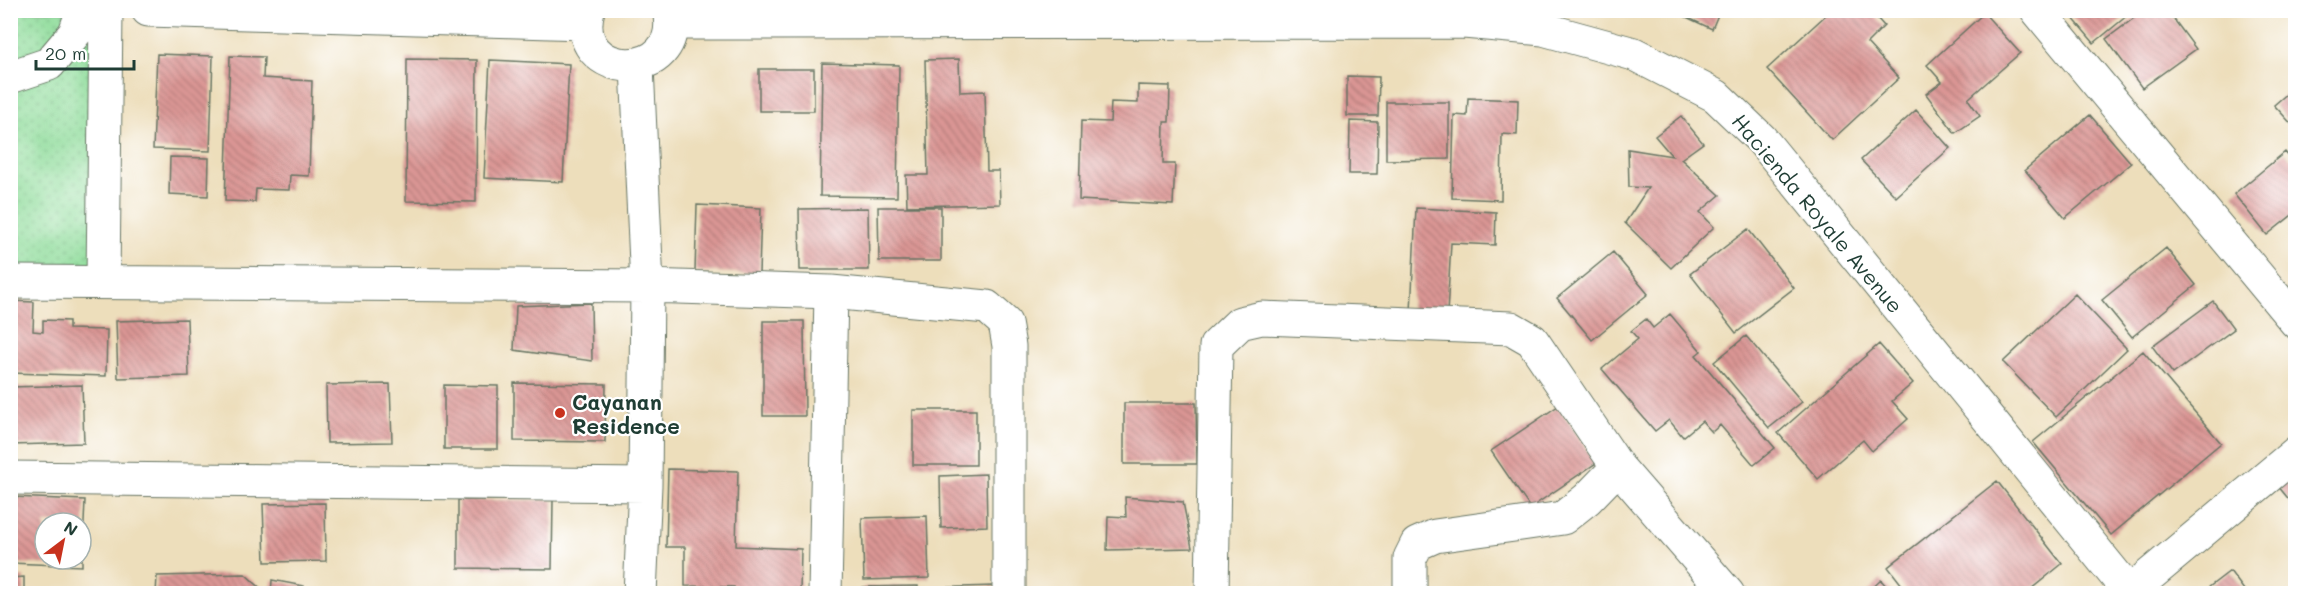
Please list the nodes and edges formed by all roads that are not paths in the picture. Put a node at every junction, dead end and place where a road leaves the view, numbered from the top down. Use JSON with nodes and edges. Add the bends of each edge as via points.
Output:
{"nodes":[{"id":1,"x":83,"y":10,"type":"edge"},
{"id":2,"x":106,"y":10,"type":"edge"},
{"id":3,"x":148,"y":10,"type":"edge"},
{"id":4,"x":2037,"y":10,"type":"edge"},
{"id":5,"x":586,"y":17,"type":"edge"},
{"id":6,"x":670,"y":17,"type":"edge"},
{"id":7,"x":637,"y":66,"type":"junction"},
{"id":8,"x":10,"y":77,"type":"edge"},
{"id":9,"x":103,"y":281,"type":"junction"},
{"id":10,"x":10,"y":282,"type":"edge"},
{"id":11,"x":647,"y":286,"type":"junction"},
{"id":12,"x":831,"y":292,"type":"junction"},
{"id":13,"x":2295,"y":322,"type":"edge"},
{"id":14,"x":2295,"y":453,"type":"edge"},
{"id":15,"x":1618,"y":466,"type":"junction"},
{"id":16,"x":10,"y":478,"type":"edge"},
{"id":17,"x":645,"y":485,"type":"junction"},
{"id":18,"x":2129,"y":593,"type":"edge"},
{"id":19,"x":640,"y":594,"type":"edge"},
{"id":20,"x":825,"y":594,"type":"edge"},
{"id":21,"x":1009,"y":594,"type":"edge"},
{"id":22,"x":1212,"y":594,"type":"edge"},
{"id":23,"x":1410,"y":594,"type":"edge"},
{"id":24,"x":1728,"y":594,"type":"edge"}],
"edges":[{"from":1,"to":8,"type":"street","via":[[75,33],[49,64]]},
{"from":2,"to":9,"type":"street"},
{"from":3,"to":5,"type":"street"},
{"from":4,"to":13,"type":"street"},
{"from":5,"to":7,"type":"street","via":[[589,42],[601,57],[618,65]]},
{"from":6,"to":7,"type":"street","via":[[668,42],[655,57]]},
{"from":6,"to":18,"type":"street","name":"Hacienda Royale Avenue","via":[[1464,22],[1543,29],[1634,54],[1716,96],[1761,139]]},
{"from":7,"to":11,"type":"street"},
{"from":9,"to":10,"type":"street"},
{"from":9,"to":11,"type":"street"},
{"from":11,"to":12,"type":"street"},
{"from":11,"to":17,"type":"street"},
{"from":12,"to":20,"type":"street"},
{"from":12,"to":21,"type":"street","via":[[987,307],[1005,323],[1009,346]]},
{"from":14,"to":18,"type":"street"},
{"from":15,"to":22,"type":"street","via":[[1532,340],[1511,328],[1262,318],[1240,323],[1216,346]]},
{"from":15,"to":23,"type":"street","via":[[1563,518],[1435,536],[1417,544],[1410,558]]},
{"from":15,"to":24,"type":"street"},
{"from":16,"to":17,"type":"street"},
{"from":17,"to":19,"type":"street"}]}
